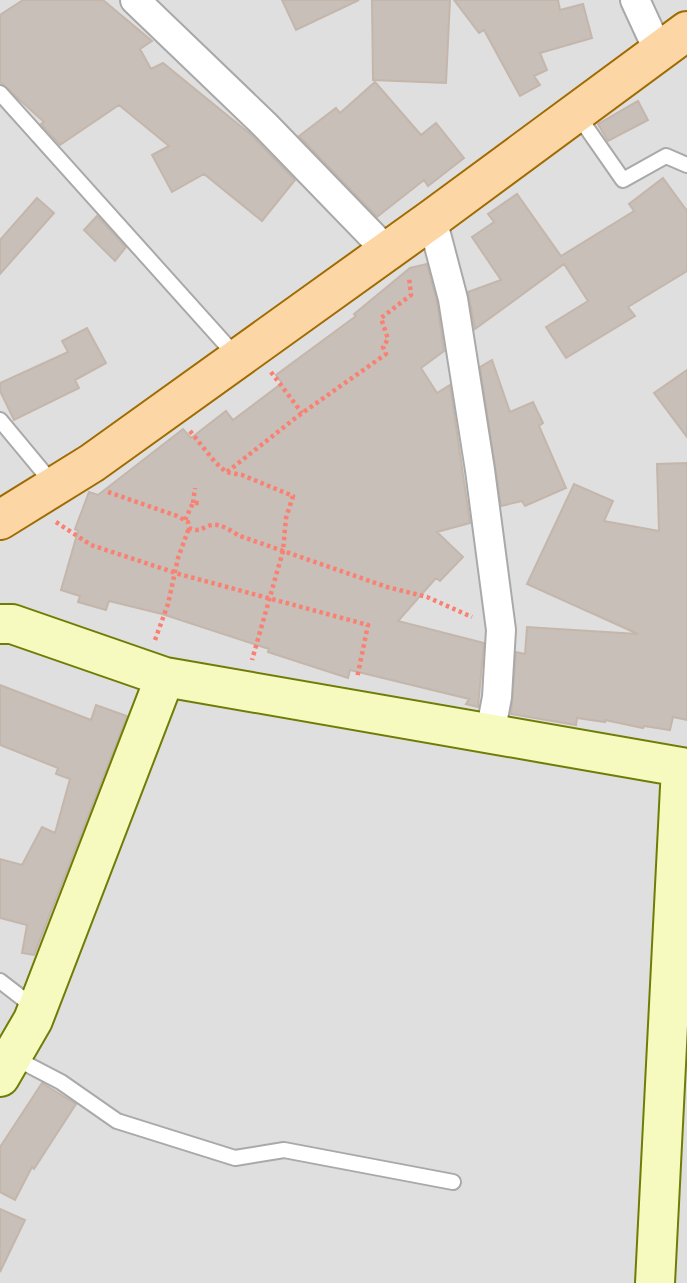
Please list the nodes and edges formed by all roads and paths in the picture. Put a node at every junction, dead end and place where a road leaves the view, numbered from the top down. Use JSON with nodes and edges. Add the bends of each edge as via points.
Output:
{"nodes":[{"id":1,"x":135,"y":0,"type":"edge"},
{"id":2,"x":635,"y":0,"type":"edge"},
{"id":3,"x":673,"y":41,"type":"edge"},
{"id":4,"x":0,"y":93,"type":"edge"},
{"id":5,"x":576,"y":113,"type":"junction"},
{"id":6,"x":687,"y":165,"type":"edge"},
{"id":7,"x":432,"y":219,"type":"junction"},
{"id":8,"x":387,"y":251,"type":"junction"},
{"id":9,"x":245,"y":353,"type":"junction"},
{"id":10,"x":170,"y":407,"type":"junction"},
{"id":11,"x":302,"y":413,"type":"junction"},
{"id":12,"x":0,"y":420,"type":"edge"},
{"id":13,"x":226,"y":472,"type":"junction"},
{"id":14,"x":195,"y":488,"type":"dead end"},
{"id":15,"x":193,"y":503,"type":"junction"},
{"id":16,"x":202,"y":503,"type":"dead end"},
{"id":17,"x":26,"y":506,"type":"edge"},
{"id":18,"x":185,"y":520,"type":"junction"},
{"id":19,"x":189,"y":528,"type":"junction"},
{"id":20,"x":283,"y":551,"type":"junction"},
{"id":21,"x":175,"y":573,"type":"junction"},
{"id":22,"x":270,"y":598,"type":"junction"},
{"id":23,"x":4,"y":620,"type":"edge"},
{"id":24,"x":501,"y":631,"type":"junction"},
{"id":25,"x":154,"y":674,"type":"junction"},
{"id":26,"x":244,"y":691,"type":"junction"},
{"id":27,"x":350,"y":709,"type":"junction"},
{"id":28,"x":490,"y":734,"type":"junction"},
{"id":29,"x":684,"y":767,"type":"edge"},
{"id":30,"x":0,"y":981,"type":"edge"},
{"id":31,"x":37,"y":1009,"type":"junction"},
{"id":32,"x":6,"y":1067,"type":"edge"},
{"id":33,"x":453,"y":1182,"type":"dead end"},
{"id":34,"x":655,"y":1283,"type":"edge"}],
"edges":[{"from":1,"to":8,"type":"street"},
{"from":2,"to":3,"type":"street"},
{"from":3,"to":5,"type":"main road"},
{"from":4,"to":9,"type":"lane"},
{"from":5,"to":6,"type":"lane","via":[[623,180],[667,156]]},
{"from":5,"to":7,"type":"main road"},
{"from":7,"to":8,"type":"main road"},
{"from":7,"to":24,"type":"street","via":[[453,299]]},
{"from":8,"to":9,"type":"main road"},
{"from":8,"to":11,"type":"path","via":[[409,277],[411,295],[380,318],[388,339],[383,346],[386,354]]},
{"from":9,"to":10,"type":"main road"},
{"from":9,"to":11,"type":"path"},
{"from":10,"to":13,"type":"path"},
{"from":10,"to":17,"type":"main road"},
{"from":11,"to":13,"type":"path"},
{"from":12,"to":17,"type":"lane"},
{"from":13,"to":20,"type":"path","via":[[293,496]]},
{"from":14,"to":15,"type":"path"},
{"from":15,"to":16,"type":"path"},
{"from":15,"to":18,"type":"path"},
{"from":17,"to":18,"type":"path","via":[[119,497]]},
{"from":17,"to":21,"type":"path","via":[[91,545]]},
{"from":18,"to":19,"type":"path"},
{"from":19,"to":20,"type":"path","via":[[226,528]]},
{"from":19,"to":21,"type":"path"},
{"from":20,"to":22,"type":"path"},
{"from":20,"to":24,"type":"path","via":[[428,597]]},
{"from":21,"to":22,"type":"path"},
{"from":21,"to":25,"type":"path"},
{"from":22,"to":26,"type":"path"},
{"from":22,"to":27,"type":"path","via":[[368,625]]},
{"from":23,"to":25,"type":"street"},
{"from":24,"to":28,"type":"street"},
{"from":25,"to":26,"type":"street"},
{"from":25,"to":31,"type":"street"},
{"from":26,"to":27,"type":"street"},
{"from":27,"to":28,"type":"street"},
{"from":28,"to":29,"type":"street"},
{"from":29,"to":34,"type":"street"},
{"from":30,"to":31,"type":"lane"},
{"from":31,"to":32,"type":"street"},
{"from":32,"to":33,"type":"lane","via":[[61,1082],[117,1121],[235,1158],[284,1150]]}]}
